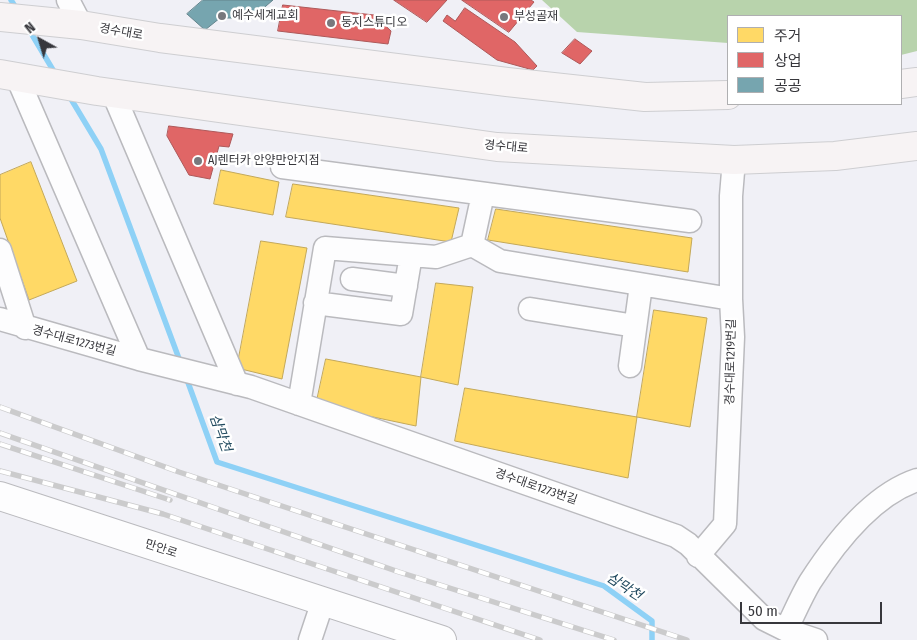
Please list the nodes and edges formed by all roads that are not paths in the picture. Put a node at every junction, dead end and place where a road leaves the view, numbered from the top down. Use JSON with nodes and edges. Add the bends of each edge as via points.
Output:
{"nodes":[{"id":1,"x":68,"y":0,"type":"edge"},
{"id":2,"x":0,"y":18,"type":"edge"},
{"id":3,"x":81,"y":25,"type":"junction"},
{"id":4,"x":13,"y":76,"type":"edge"},
{"id":5,"x":917,"y":82,"type":"edge"},
{"id":6,"x":902,"y":84,"type":"edge"},
{"id":7,"x":105,"y":92,"type":"junction"},
{"id":8,"x":727,"y":95,"type":"edge"},
{"id":9,"x":917,"y":146,"type":"edge"},
{"id":10,"x":734,"y":160,"type":"junction"},
{"id":11,"x":282,"y":166,"type":"dead end"},
{"id":12,"x":482,"y":194,"type":"junction"},
{"id":13,"x":690,"y":221,"type":"dead end"},
{"id":14,"x":472,"y":245,"type":"junction"},
{"id":15,"x":0,"y":250,"type":"edge"},
{"id":16,"x":411,"y":255,"type":"junction"},
{"id":17,"x":352,"y":279,"type":"dead end"},
{"id":18,"x":641,"y":285,"type":"junction"},
{"id":19,"x":406,"y":286,"type":"junction"},
{"id":20,"x":731,"y":299,"type":"junction"},
{"id":21,"x":315,"y":302,"type":"junction"},
{"id":22,"x":530,"y":310,"type":"dead end"},
{"id":23,"x":0,"y":319,"type":"edge"},
{"id":24,"x":635,"y":326,"type":"junction"},
{"id":25,"x":25,"y":328,"type":"junction"},
{"id":26,"x":144,"y":360,"type":"junction"},
{"id":27,"x":630,"y":366,"type":"dead end"},
{"id":28,"x":233,"y":382,"type":"junction"},
{"id":29,"x":300,"y":404,"type":"junction"},
{"id":30,"x":917,"y":480,"type":"edge"},
{"id":31,"x":0,"y":496,"type":"edge"},
{"id":32,"x":698,"y":556,"type":"junction"},
{"id":33,"x":323,"y":601,"type":"junction"},
{"id":34,"x":786,"y":630,"type":"junction"},
{"id":35,"x":310,"y":640,"type":"edge"},
{"id":36,"x":442,"y":640,"type":"edge"},
{"id":37,"x":816,"y":640,"type":"edge"}],
"edges":[{"from":1,"to":3,"type":"street"},
{"from":2,"to":3,"type":"main road","name":"경수대로"},
{"from":3,"to":8,"type":"main road","name":"경수대로","via":[[160,38],[645,97]]},
{"from":4,"to":7,"type":"main road","name":"경수대로"},
{"from":4,"to":26,"type":"street"},
{"from":5,"to":6,"type":"main road"},
{"from":7,"to":10,"type":"main road","name":"경수대로","via":[[497,147]]},
{"from":7,"to":28,"type":"street"},
{"from":9,"to":10,"type":"main road","name":"경수대로","via":[[835,156]]},
{"from":10,"to":20,"type":"street","name":"경수대로1219번길"},
{"from":11,"to":12,"type":"street"},
{"from":12,"to":13,"type":"street"},
{"from":12,"to":14,"type":"street"},
{"from":14,"to":16,"type":"street","via":[[436,257]]},
{"from":14,"to":18,"type":"street","via":[[500,261]]},
{"from":15,"to":25,"type":"street"},
{"from":16,"to":19,"type":"street"},
{"from":16,"to":21,"type":"street","via":[[325,248]]},
{"from":17,"to":19,"type":"street"},
{"from":18,"to":20,"type":"street"},
{"from":18,"to":24,"type":"street"},
{"from":19,"to":21,"type":"street","via":[[401,314]]},
{"from":20,"to":32,"type":"street","name":"경수대로1219번길","via":[[733,337],[725,524]]},
{"from":21,"to":29,"type":"street"},
{"from":22,"to":24,"type":"street"},
{"from":23,"to":25,"type":"street","name":"경수대로1273번길"},
{"from":24,"to":27,"type":"street"},
{"from":25,"to":26,"type":"street","name":"경수대로1273번길"},
{"from":26,"to":28,"type":"street","name":"경수대로1273번길"},
{"from":28,"to":29,"type":"street","name":"경수대로1273번길"},
{"from":29,"to":32,"type":"street","name":"경수대로1273번길","via":[[676,536]]},
{"from":30,"to":34,"type":"street","via":[[883,497],[842,537],[810,583]]},
{"from":31,"to":33,"type":"street","name":"만안로"},
{"from":32,"to":34,"type":"street","name":"경수대로1273번길","via":[[764,620]]},
{"from":33,"to":35,"type":"street"},
{"from":33,"to":36,"type":"street","name":"만안로"},
{"from":34,"to":37,"type":"street","name":"경수대로1273번길"}]}
